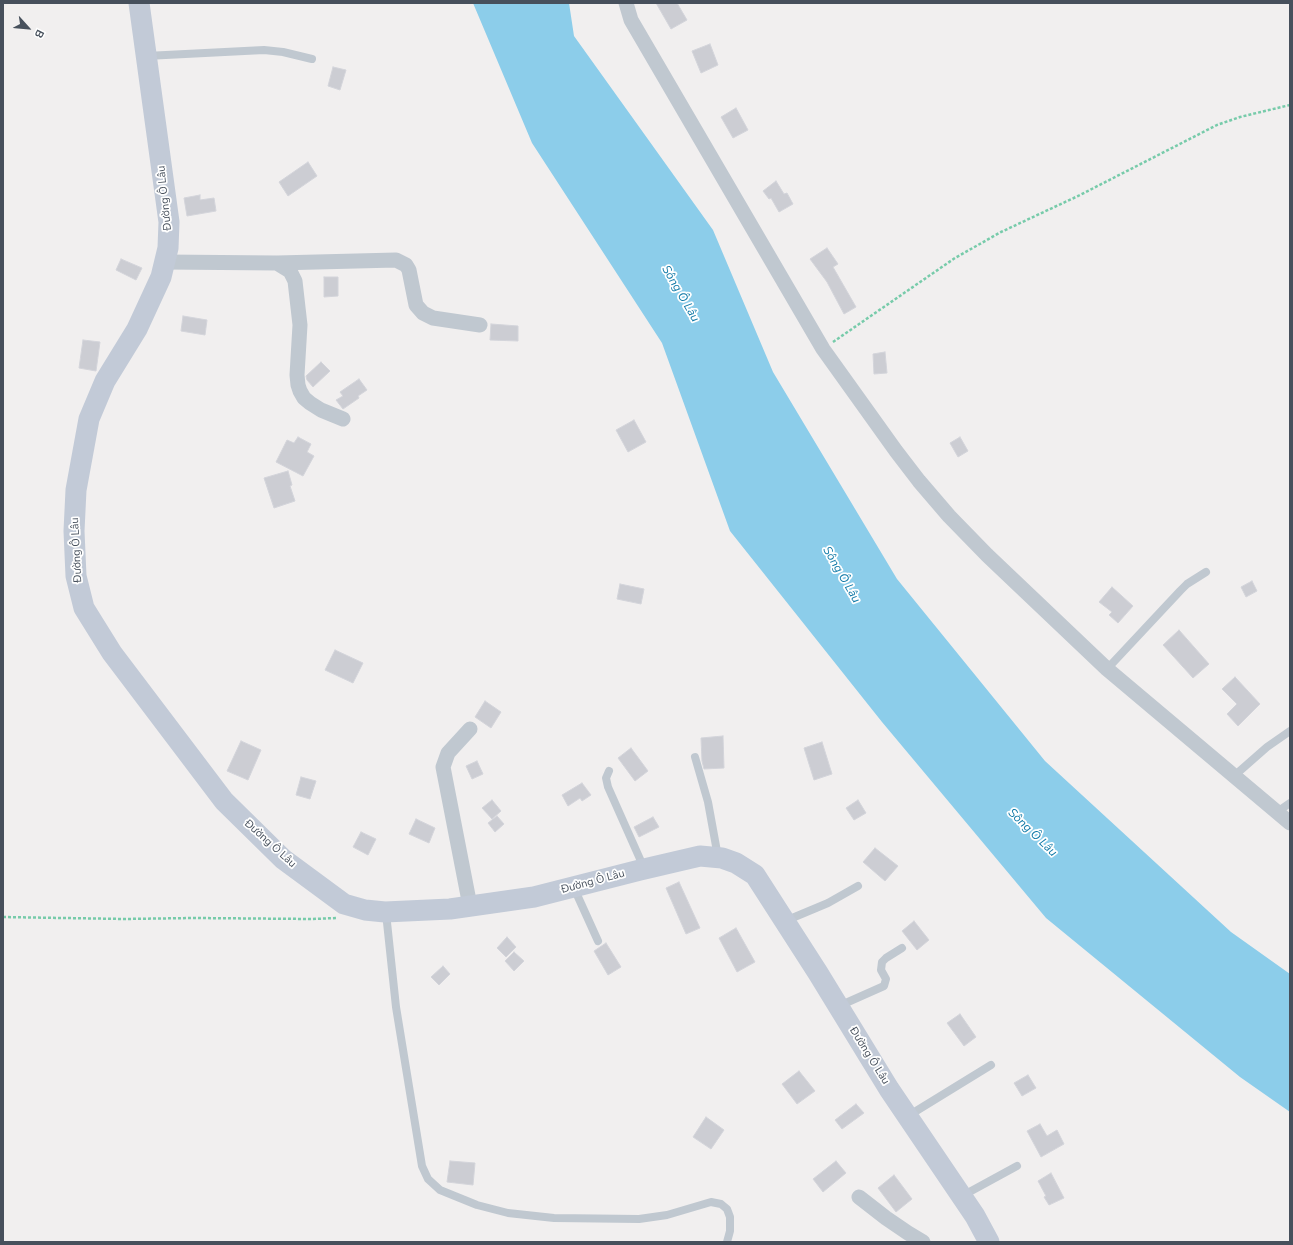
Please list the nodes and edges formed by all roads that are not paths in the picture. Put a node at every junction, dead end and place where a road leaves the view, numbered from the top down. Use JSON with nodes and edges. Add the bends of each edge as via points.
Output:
{"nodes":[{"id":1,"x":139,"y":3,"type":"edge"},
{"id":2,"x":626,"y":3,"type":"edge"},
{"id":3,"x":146,"y":56,"type":"junction"},
{"id":4,"x":312,"y":58,"type":"dead end"},
{"id":5,"x":165,"y":262,"type":"junction"},
{"id":6,"x":277,"y":263,"type":"junction"},
{"id":7,"x":480,"y":325,"type":"dead end"},
{"id":8,"x":343,"y":419,"type":"dead end"},
{"id":9,"x":1206,"y":572,"type":"dead end"},
{"id":10,"x":1107,"y":669,"type":"junction"},
{"id":11,"x":470,"y":730,"type":"dead end"},
{"id":12,"x":1290,"y":731,"type":"edge"},
{"id":13,"x":695,"y":757,"type":"dead end"},
{"id":14,"x":609,"y":772,"type":"dead end"},
{"id":15,"x":1234,"y":776,"type":"junction"},
{"id":16,"x":1290,"y":803,"type":"edge"},
{"id":17,"x":1276,"y":812,"type":"junction"},
{"id":18,"x":1290,"y":823,"type":"edge"},
{"id":19,"x":718,"y":858,"type":"junction"},
{"id":20,"x":644,"y":869,"type":"junction"},
{"id":21,"x":858,"y":886,"type":"dead end"},
{"id":22,"x":574,"y":887,"type":"junction"},
{"id":23,"x":470,"y":906,"type":"junction"},
{"id":24,"x":386,"y":912,"type":"junction"},
{"id":25,"x":785,"y":921,"type":"junction"},
{"id":26,"x":598,"y":941,"type":"dead end"},
{"id":27,"x":902,"y":948,"type":"dead end"},
{"id":28,"x":839,"y":1007,"type":"junction"},
{"id":29,"x":991,"y":1065,"type":"dead end"},
{"id":30,"x":908,"y":1116,"type":"junction"},
{"id":31,"x":1017,"y":1166,"type":"dead end"},
{"id":32,"x":859,"y":1196,"type":"dead end"},
{"id":33,"x":962,"y":1196,"type":"junction"},
{"id":34,"x":727,"y":1242,"type":"edge"},
{"id":35,"x":923,"y":1242,"type":"edge"},
{"id":36,"x":989,"y":1242,"type":"edge"}],
"edges":[{"from":1,"to":3,"type":"main road","name":"Đường Ô Lâu"},
{"from":2,"to":10,"type":"street","via":[[631,20],[823,349],[896,451],[949,516]]},
{"from":3,"to":4,"type":"lane","via":[[264,50]]},
{"from":3,"to":5,"type":"main road","name":"Đường Ô Lâu","via":[[169,222]]},
{"from":5,"to":6,"type":"street"},
{"from":5,"to":24,"type":"main road","name":"Đường Ô Lâu","via":[[161,277],[137,329],[105,381],[89,419],[76,490],[74,531],[76,576],[84,608],[112,653],[224,800],[283,858],[344,904]]},
{"from":6,"to":7,"type":"street","via":[[396,260],[406,265],[409,270],[416,305],[423,313],[433,318]]},
{"from":6,"to":8,"type":"street","via":[[290,271],[295,281],[300,325],[297,375],[300,391],[310,403]]},
{"from":9,"to":10,"type":"lane","via":[[1187,584]]},
{"from":10,"to":15,"type":"street"},
{"from":11,"to":23,"type":"street","via":[[448,753],[443,766]]},
{"from":12,"to":15,"type":"lane"},
{"from":13,"to":19,"type":"lane","via":[[708,802]]},
{"from":14,"to":20,"type":"lane","via":[[606,778],[608,787]]},
{"from":15,"to":17,"type":"street"},
{"from":16,"to":17,"type":"lane"},
{"from":17,"to":18,"type":"street"},
{"from":19,"to":20,"type":"main road","name":"Đường Ô Lâu","via":[[700,856]]},
{"from":19,"to":25,"type":"main road","name":"Đường Ô Lâu","via":[[736,863],[755,875]]},
{"from":20,"to":22,"type":"main road","name":"Đường Ô Lâu"},
{"from":21,"to":25,"type":"lane","via":[[828,903]]},
{"from":22,"to":23,"type":"main road","name":"Đường Ô Lâu","via":[[534,897]]},
{"from":22,"to":26,"type":"lane"},
{"from":23,"to":24,"type":"main road","name":"Đường Ô Lâu"},
{"from":24,"to":34,"type":"lane","via":[[396,1007],[422,1166],[428,1179],[440,1190],[476,1205],[508,1213],[554,1218],[639,1219],[667,1215],[711,1202],[721,1204],[730,1217]]},
{"from":25,"to":28,"type":"main road","name":"Đường Ô Lâu"},
{"from":27,"to":28,"type":"lane","via":[[882,962],[881,970],[886,979],[884,986]]},
{"from":28,"to":30,"type":"main road","name":"Đường Ô Lâu"},
{"from":29,"to":30,"type":"lane"},
{"from":30,"to":33,"type":"main road","name":"Đường Ô Lâu"},
{"from":31,"to":33,"type":"lane"},
{"from":32,"to":35,"type":"street","via":[[908,1234]]},
{"from":33,"to":36,"type":"main road","name":"Đường Ô Lâu"}]}
